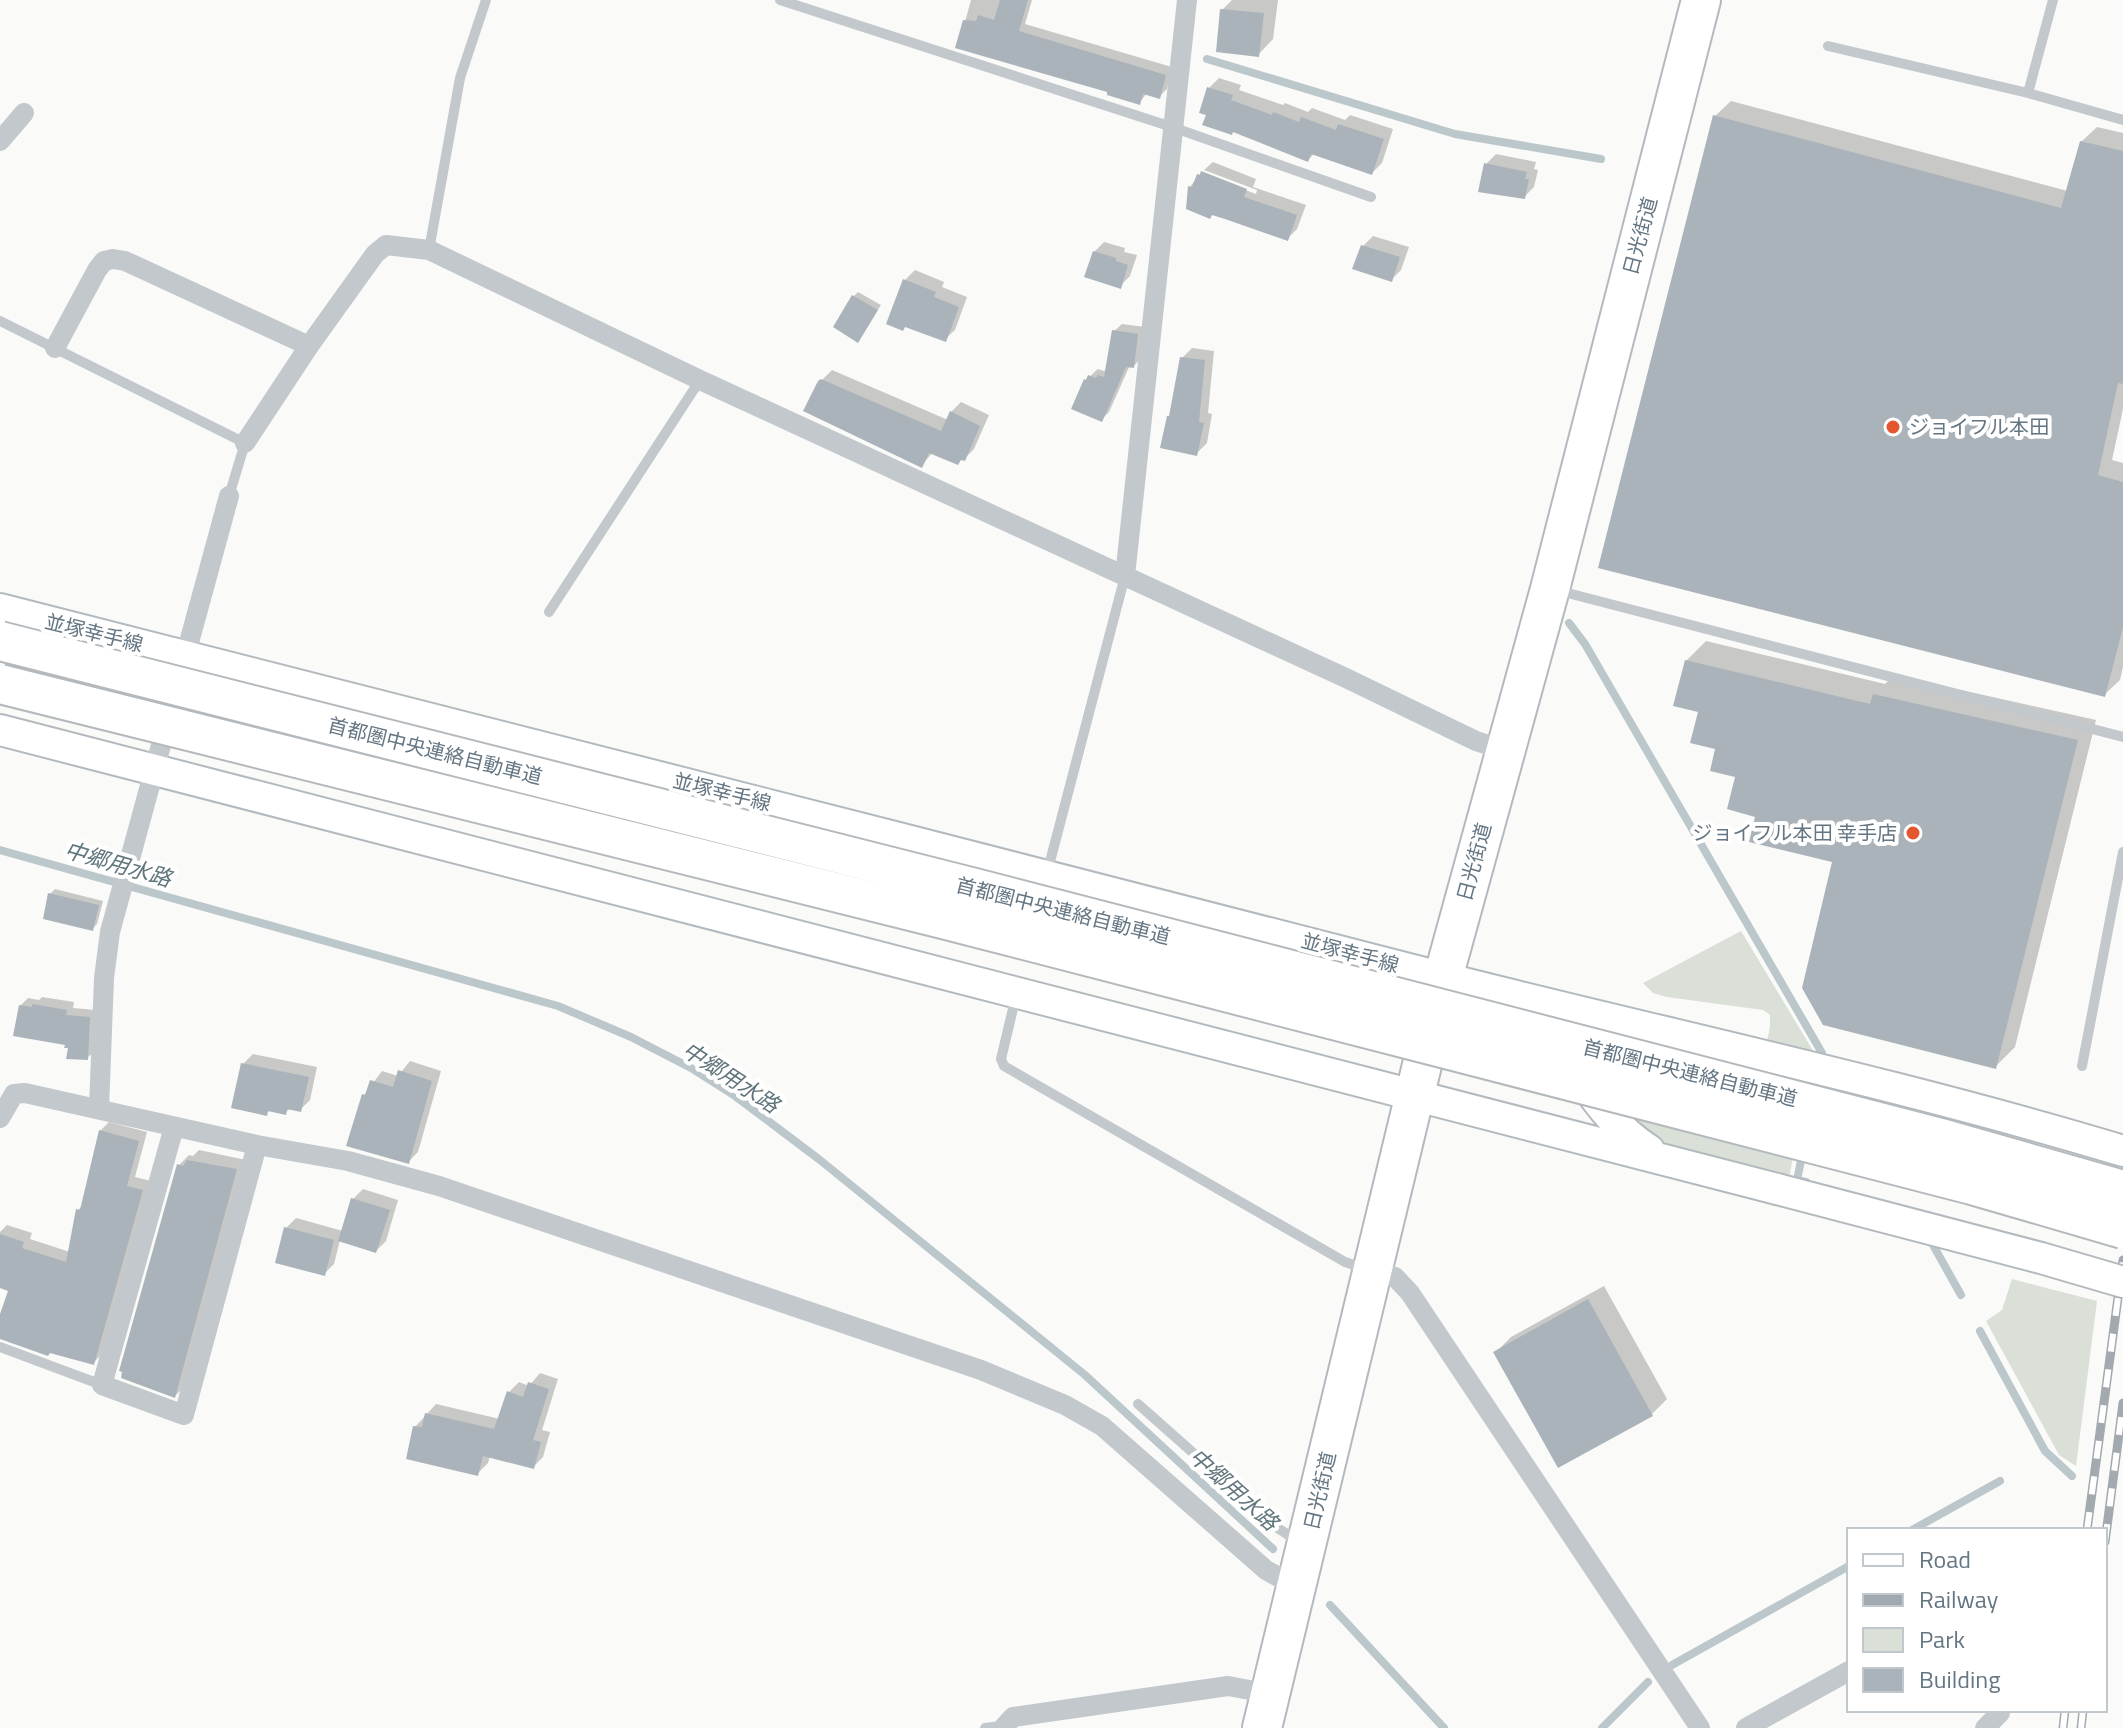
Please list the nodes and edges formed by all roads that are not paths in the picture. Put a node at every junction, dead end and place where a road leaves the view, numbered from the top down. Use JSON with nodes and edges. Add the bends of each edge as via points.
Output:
{"nodes":[{"id":1,"x":486,"y":0,"type":"edge"},
{"id":2,"x":780,"y":0,"type":"edge"},
{"id":3,"x":1187,"y":0,"type":"edge"},
{"id":4,"x":1701,"y":0,"type":"edge"},
{"id":5,"x":2053,"y":0,"type":"edge"},
{"id":6,"x":1828,"y":46,"type":"dead end"},
{"id":7,"x":2028,"y":93,"type":"junction"},
{"id":8,"x":24,"y":113,"type":"dead end"},
{"id":9,"x":2123,"y":120,"type":"edge"},
{"id":10,"x":1172,"y":127,"type":"junction"},
{"id":11,"x":0,"y":141,"type":"edge"},
{"id":12,"x":1371,"y":197,"type":"dead end"},
{"id":13,"x":429,"y":250,"type":"junction"},
{"id":14,"x":0,"y":321,"type":"edge"},
{"id":15,"x":309,"y":346,"type":"junction"},
{"id":16,"x":55,"y":348,"type":"junction"},
{"id":17,"x":700,"y":380,"type":"junction"},
{"id":18,"x":245,"y":443,"type":"junction"},
{"id":19,"x":229,"y":496,"type":"joint"},
{"id":20,"x":1125,"y":576,"type":"junction"},
{"id":21,"x":1550,"y":589,"type":"junction"},
{"id":22,"x":0,"y":609,"type":"edge"},
{"id":23,"x":549,"y":612,"type":"dead end"},
{"id":24,"x":0,"y":641,"type":"edge"},
{"id":25,"x":187,"y":656,"type":"junction"},
{"id":26,"x":0,"y":684,"type":"edge"},
{"id":27,"x":0,"y":730,"type":"edge"},
{"id":28,"x":2123,"y":737,"type":"edge"},
{"id":29,"x":1504,"y":750,"type":"junction"},
{"id":30,"x":156,"y":771,"type":"junction"},
{"id":31,"x":2123,"y":852,"type":"edge"},
{"id":32,"x":1047,"y":874,"type":"junction"},
{"id":33,"x":1155,"y":902,"type":"junction"},
{"id":34,"x":1443,"y":978,"type":"junction"},
{"id":35,"x":1016,"y":994,"type":"junction"},
{"id":36,"x":2082,"y":1066,"type":"dead end"},
{"id":37,"x":1413,"y":1096,"type":"junction"},
{"id":38,"x":99,"y":1109,"type":"junction"},
{"id":39,"x":0,"y":1118,"type":"edge"},
{"id":40,"x":174,"y":1127,"type":"junction"},
{"id":41,"x":257,"y":1145,"type":"junction"},
{"id":42,"x":2123,"y":1151,"type":"edge"},
{"id":43,"x":1664,"y":1160,"type":"junction"},
{"id":44,"x":2123,"y":1190,"type":"edge"},
{"id":45,"x":2123,"y":1229,"type":"edge"},
{"id":46,"x":1373,"y":1270,"type":"junction"},
{"id":47,"x":2123,"y":1282,"type":"edge"},
{"id":48,"x":0,"y":1347,"type":"edge"},
{"id":49,"x":102,"y":1385,"type":"junction"},
{"id":50,"x":1138,"y":1404,"type":"dead end"},
{"id":51,"x":1307,"y":1545,"type":"junction"},
{"id":52,"x":1296,"y":1587,"type":"junction"},
{"id":53,"x":1847,"y":1672,"type":"edge"},
{"id":54,"x":1267,"y":1711,"type":"edge"},
{"id":55,"x":2000,"y":1712,"type":"edge"},
{"id":56,"x":997,"y":1727,"type":"edge"},
{"id":57,"x":1700,"y":1728,"type":"edge"},
{"id":58,"x":1746,"y":1728,"type":"edge"},
{"id":59,"x":1985,"y":1728,"type":"edge"}],
"edges":[{"from":1,"to":13,"type":"lane","via":[[460,78]]},
{"from":2,"to":10,"type":"lane"},
{"from":3,"to":10,"type":"street"},
{"from":4,"to":21,"type":"highway","name":"日光街道"},
{"from":5,"to":7,"type":"lane"},
{"from":6,"to":7,"type":"lane"},
{"from":7,"to":9,"type":"lane"},
{"from":8,"to":11,"type":"street"},
{"from":10,"to":12,"type":"lane"},
{"from":10,"to":20,"type":"street"},
{"from":13,"to":15,"type":"street","via":[[386,245]]},
{"from":13,"to":17,"type":"street"},
{"from":14,"to":16,"type":"lane"},
{"from":15,"to":16,"type":"street","via":[[113,259],[97,270]]},
{"from":15,"to":18,"type":"street"},
{"from":16,"to":18,"type":"lane"},
{"from":17,"to":20,"type":"street"},
{"from":17,"to":23,"type":"lane"},
{"from":18,"to":19,"type":"lane"},
{"from":19,"to":25,"type":"street"},
{"from":20,"to":29,"type":"street"},
{"from":20,"to":32,"type":"lane"},
{"from":21,"to":28,"type":"lane"},
{"from":21,"to":29,"type":"highway","name":"日光街道"},
{"from":22,"to":25,"type":"main road","name":"並塚幸手線"},
{"from":24,"to":44,"type":"highway","name":"首都圏中央連絡自動車道","bridge":true,"via":[[975,888]]},
{"from":25,"to":30,"type":"street"},
{"from":25,"to":32,"type":"main road","name":"並塚幸手線"},
{"from":26,"to":45,"type":"highway","name":"首都圏中央連絡自動車道","bridge":true,"via":[[943,919],[1972,1185]]},
{"from":27,"to":30,"type":"main road"},
{"from":29,"to":34,"type":"highway","name":"日光街道"},
{"from":30,"to":35,"type":"main road"},
{"from":30,"to":38,"type":"street","via":[[110,932]]},
{"from":31,"to":36,"type":"lane"},
{"from":32,"to":33,"type":"main road","name":"並塚幸手線"},
{"from":33,"to":34,"type":"main road","name":"並塚幸手線"},
{"from":33,"to":37,"type":"main road","via":[[1237,939],[1283,987],[1404,1019],[1412,1036]]},
{"from":34,"to":37,"type":"highway","name":"日光街道"},
{"from":34,"to":42,"type":"main road","name":"並塚幸手線"},
{"from":34,"to":43,"type":"main road","via":[[1450,1005],[1469,1032],[1574,1068],[1604,1113]]},
{"from":35,"to":37,"type":"main road"},
{"from":35,"to":46,"type":"lane","via":[[1001,1059],[1004,1066],[1345,1262]]},
{"from":37,"to":43,"type":"main road"},
{"from":37,"to":46,"type":"highway","name":"日光街道"},
{"from":38,"to":39,"type":"street","via":[[25,1093],[14,1094]]},
{"from":38,"to":40,"type":"street"},
{"from":40,"to":41,"type":"street"},
{"from":40,"to":49,"type":"street"},
{"from":41,"to":49,"type":"street","via":[[184,1415]]},
{"from":41,"to":52,"type":"street","via":[[348,1161],[439,1186],[981,1370],[1065,1405],[1102,1426],[1266,1570]]},
{"from":43,"to":47,"type":"main road","bridge":true},
{"from":46,"to":51,"type":"highway","name":"日光街道"},
{"from":46,"to":57,"type":"street","via":[[1395,1277],[1410,1293]]},
{"from":48,"to":49,"type":"lane"},
{"from":50,"to":51,"type":"lane","via":[[1279,1529]]},
{"from":51,"to":52,"type":"highway","name":"日光街道"},
{"from":52,"to":54,"type":"highway","name":"日光街道"},
{"from":53,"to":58,"type":"street"},
{"from":54,"to":56,"type":"street","via":[[1228,1686],[1013,1717]]},
{"from":55,"to":59,"type":"street"}]}
